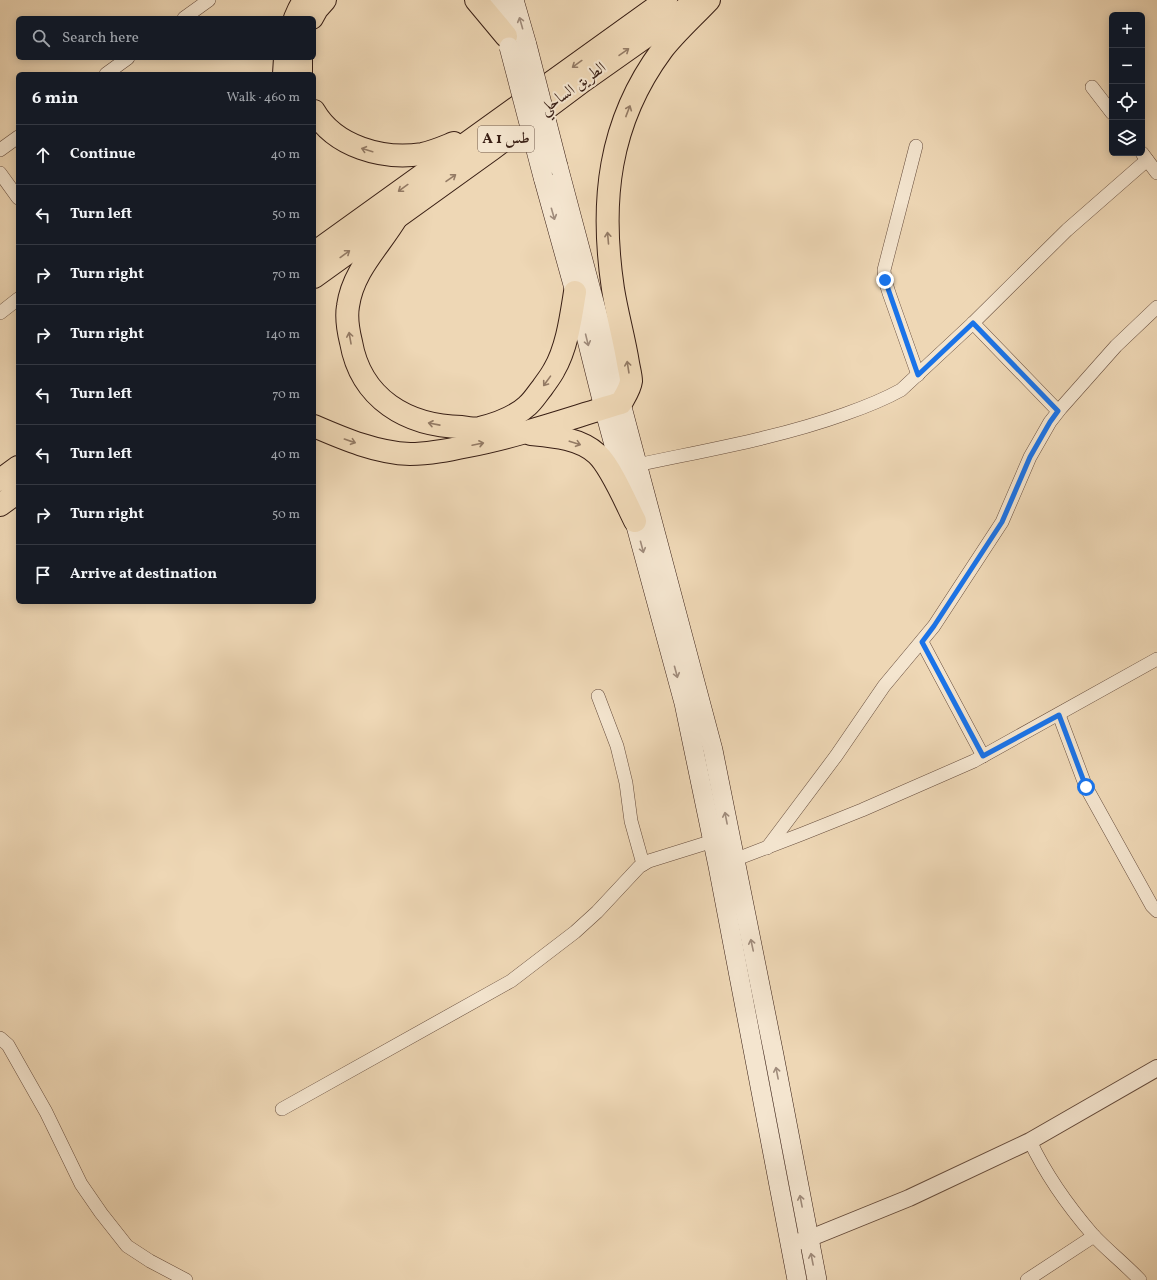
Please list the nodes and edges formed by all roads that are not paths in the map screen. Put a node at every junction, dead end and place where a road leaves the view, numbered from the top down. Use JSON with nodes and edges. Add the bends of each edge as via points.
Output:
{"nodes":[{"id":1,"x":209,"y":0,"type":"edge"},
{"id":2,"x":304,"y":0,"type":"edge"},
{"id":3,"x":325,"y":0,"type":"edge"},
{"id":4,"x":476,"y":0,"type":"edge"},
{"id":5,"x":497,"y":0,"type":"edge"},
{"id":6,"x":514,"y":0,"type":"edge"},
{"id":7,"x":666,"y":0,"type":"edge"},
{"id":8,"x":698,"y":0,"type":"edge"},
{"id":9,"x":709,"y":0,"type":"edge"},
{"id":10,"x":187,"y":16,"type":"edge"},
{"id":11,"x":296,"y":16,"type":"edge"},
{"id":12,"x":313,"y":16,"type":"edge"},
{"id":13,"x":514,"y":43,"type":"junction"},
{"id":14,"x":125,"y":60,"type":"edge"},
{"id":15,"x":285,"y":60,"type":"edge"},
{"id":16,"x":301,"y":60,"type":"edge"},
{"id":17,"x":109,"y":72,"type":"edge"},
{"id":18,"x":284,"y":72,"type":"edge"},
{"id":19,"x":301,"y":72,"type":"edge"},
{"id":20,"x":1092,"y":87,"type":"dead end"},
{"id":21,"x":1109,"y":109,"type":"edge"},
{"id":22,"x":316,"y":114,"type":"edge"},
{"id":23,"x":497,"y":122,"type":"junction"},
{"id":24,"x":16,"y":138,"type":"edge"},
{"id":25,"x":916,"y":146,"type":"dead end"},
{"id":26,"x":0,"y":150,"type":"edge"},
{"id":27,"x":1145,"y":157,"type":"edge"},
{"id":28,"x":0,"y":173,"type":"edge"},
{"id":29,"x":1157,"y":173,"type":"edge"},
{"id":30,"x":16,"y":195,"type":"edge"},
{"id":31,"x":397,"y":217,"type":"junction"},
{"id":32,"x":316,"y":252,"type":"edge"},
{"id":33,"x":316,"y":276,"type":"edge"},
{"id":34,"x":575,"y":292,"type":"junction"},
{"id":35,"x":16,"y":300,"type":"edge"},
{"id":36,"x":1157,"y":307,"type":"edge"},
{"id":37,"x":0,"y":313,"type":"edge"},
{"id":38,"x":973,"y":323,"type":"junction"},
{"id":39,"x":918,"y":375,"type":"junction"},
{"id":40,"x":612,"y":405,"type":"junction"},
{"id":41,"x":1058,"y":411,"type":"junction"},
{"id":42,"x":316,"y":427,"type":"edge"},
{"id":43,"x":524,"y":434,"type":"junction"},
{"id":44,"x":637,"y":465,"type":"junction"},
{"id":45,"x":16,"y":468,"type":"edge"},
{"id":46,"x":0,"y":480,"type":"edge"},
{"id":47,"x":16,"y":493,"type":"edge"},
{"id":48,"x":0,"y":505,"type":"edge"},
{"id":49,"x":636,"y":520,"type":"junction"},
{"id":50,"x":922,"y":642,"type":"junction"},
{"id":51,"x":1157,"y":659,"type":"edge"},
{"id":52,"x":598,"y":696,"type":"dead end"},
{"id":53,"x":1059,"y":715,"type":"junction"},
{"id":54,"x":983,"y":756,"type":"junction"},
{"id":55,"x":713,"y":841,"type":"junction"},
{"id":56,"x":767,"y":848,"type":"junction"},
{"id":57,"x":734,"y":860,"type":"junction"},
{"id":58,"x":643,"y":864,"type":"junction"},
{"id":59,"x":1157,"y":911,"type":"edge"},
{"id":60,"x":0,"y":1038,"type":"edge"},
{"id":61,"x":1157,"y":1068,"type":"edge"},
{"id":62,"x":282,"y":1109,"type":"dead end"},
{"id":63,"x":1030,"y":1140,"type":"junction"},
{"id":64,"x":1094,"y":1236,"type":"junction"},
{"id":65,"x":808,"y":1239,"type":"junction"},
{"id":66,"x":790,"y":1244,"type":"junction"},
{"id":67,"x":186,"y":1280,"type":"edge"},
{"id":68,"x":797,"y":1280,"type":"edge"},
{"id":69,"x":816,"y":1280,"type":"edge"},
{"id":70,"x":1027,"y":1280,"type":"edge"},
{"id":71,"x":1140,"y":1280,"type":"edge"}],
"edges":[{"from":1,"to":10,"type":"street"},
{"from":2,"to":11,"type":"highway"},
{"from":3,"to":12,"type":"highway"},
{"from":4,"to":13,"type":"highway"},
{"from":5,"to":13,"type":"main road"},
{"from":13,"to":6,"type":"main road","one_way":true},
{"from":7,"to":23,"type":"highway","name":"الطريق الساحلي","number":"A 1 طس","one_way":true},
{"from":31,"to":8,"type":"highway","name":"الطريق الساحلي","number":"A 1 طس","one_way":true},
{"from":40,"to":9,"type":"highway","one_way":true,"via":[[627,393],[631,381],[608,242],[608,188],[611,169],[623,125],[636,92],[662,50]]},
{"from":13,"to":34,"type":"main road","one_way":true,"bridge":true,"via":[[543,177]]},
{"from":13,"to":40,"type":"main road","bridge":true,"via":[[558,166]]},
{"from":14,"to":17,"type":"street"},
{"from":15,"to":18,"type":"highway"},
{"from":16,"to":19,"type":"highway"},
{"from":20,"to":21,"type":"street"},
{"from":23,"to":22,"type":"highway","one_way":true,"via":[[455,143],[424,154],[401,156],[351,145]]},
{"from":23,"to":32,"type":"highway","name":"الطريق الساحلي","number":"A 1 طس","one_way":true},
{"from":24,"to":26,"type":"street"},
{"from":25,"to":39,"type":"street","via":[[884,270],[889,293]]},
{"from":27,"to":29,"type":"street"},
{"from":27,"to":38,"type":"street"},
{"from":28,"to":30,"type":"street"},
{"from":33,"to":31,"type":"highway","name":"الطريق الساحلي","number":"A 1 طس","one_way":true},
{"from":34,"to":31,"type":"highway","one_way":true,"via":[[566,339],[555,370],[526,407],[500,422],[479,428],[449,427],[420,422],[394,408],[364,379],[353,354],[347,322],[352,289],[359,272]]},
{"from":34,"to":40,"type":"main road","one_way":true},
{"from":35,"to":37,"type":"street"},
{"from":36,"to":41,"type":"street","via":[[1116,346]]},
{"from":38,"to":39,"type":"street"},
{"from":38,"to":41,"type":"street"},
{"from":39,"to":44,"type":"street","via":[[888,398],[810,426]]},
{"from":40,"to":43,"type":"highway"},
{"from":40,"to":44,"type":"main road"},
{"from":40,"to":49,"type":"main road"},
{"from":41,"to":50,"type":"street","via":[[1030,457],[1002,522]]},
{"from":42,"to":43,"type":"highway","one_way":true,"via":[[350,441],[409,454],[438,452]]},
{"from":43,"to":49,"type":"highway","one_way":true,"via":[[558,437],[585,446],[597,454],[606,465]]},
{"from":57,"to":44,"type":"main road","one_way":true,"via":[[713,750]]},
{"from":45,"to":46,"type":"highway"},
{"from":47,"to":48,"type":"highway"},
{"from":49,"to":55,"type":"main road","one_way":true,"via":[[684,703]]},
{"from":50,"to":54,"type":"street"},
{"from":50,"to":56,"type":"street","via":[[884,686],[836,756]]},
{"from":51,"to":53,"type":"street"},
{"from":52,"to":58,"type":"street","via":[[617,746],[626,783],[631,821]]},
{"from":53,"to":54,"type":"street"},
{"from":53,"to":59,"type":"street","via":[[1086,787]]},
{"from":54,"to":56,"type":"street","via":[[928,782]]},
{"from":55,"to":58,"type":"street"},
{"from":55,"to":66,"type":"main road"},
{"from":56,"to":57,"type":"street"},
{"from":65,"to":57,"type":"main road","one_way":true},
{"from":58,"to":62,"type":"street","via":[[575,932],[510,981]]},
{"from":60,"to":67,"type":"street","via":[[8,1045],[46,1112],[81,1184],[101,1213],[127,1246]]},
{"from":61,"to":63,"type":"street"},
{"from":63,"to":64,"type":"street","via":[[1038,1159],[1061,1195]]},
{"from":63,"to":65,"type":"street","via":[[909,1198]]},
{"from":64,"to":70,"type":"street"},
{"from":64,"to":71,"type":"street"},
{"from":65,"to":66,"type":"street"},
{"from":69,"to":65,"type":"main road","one_way":true},
{"from":66,"to":68,"type":"main road"}]}
